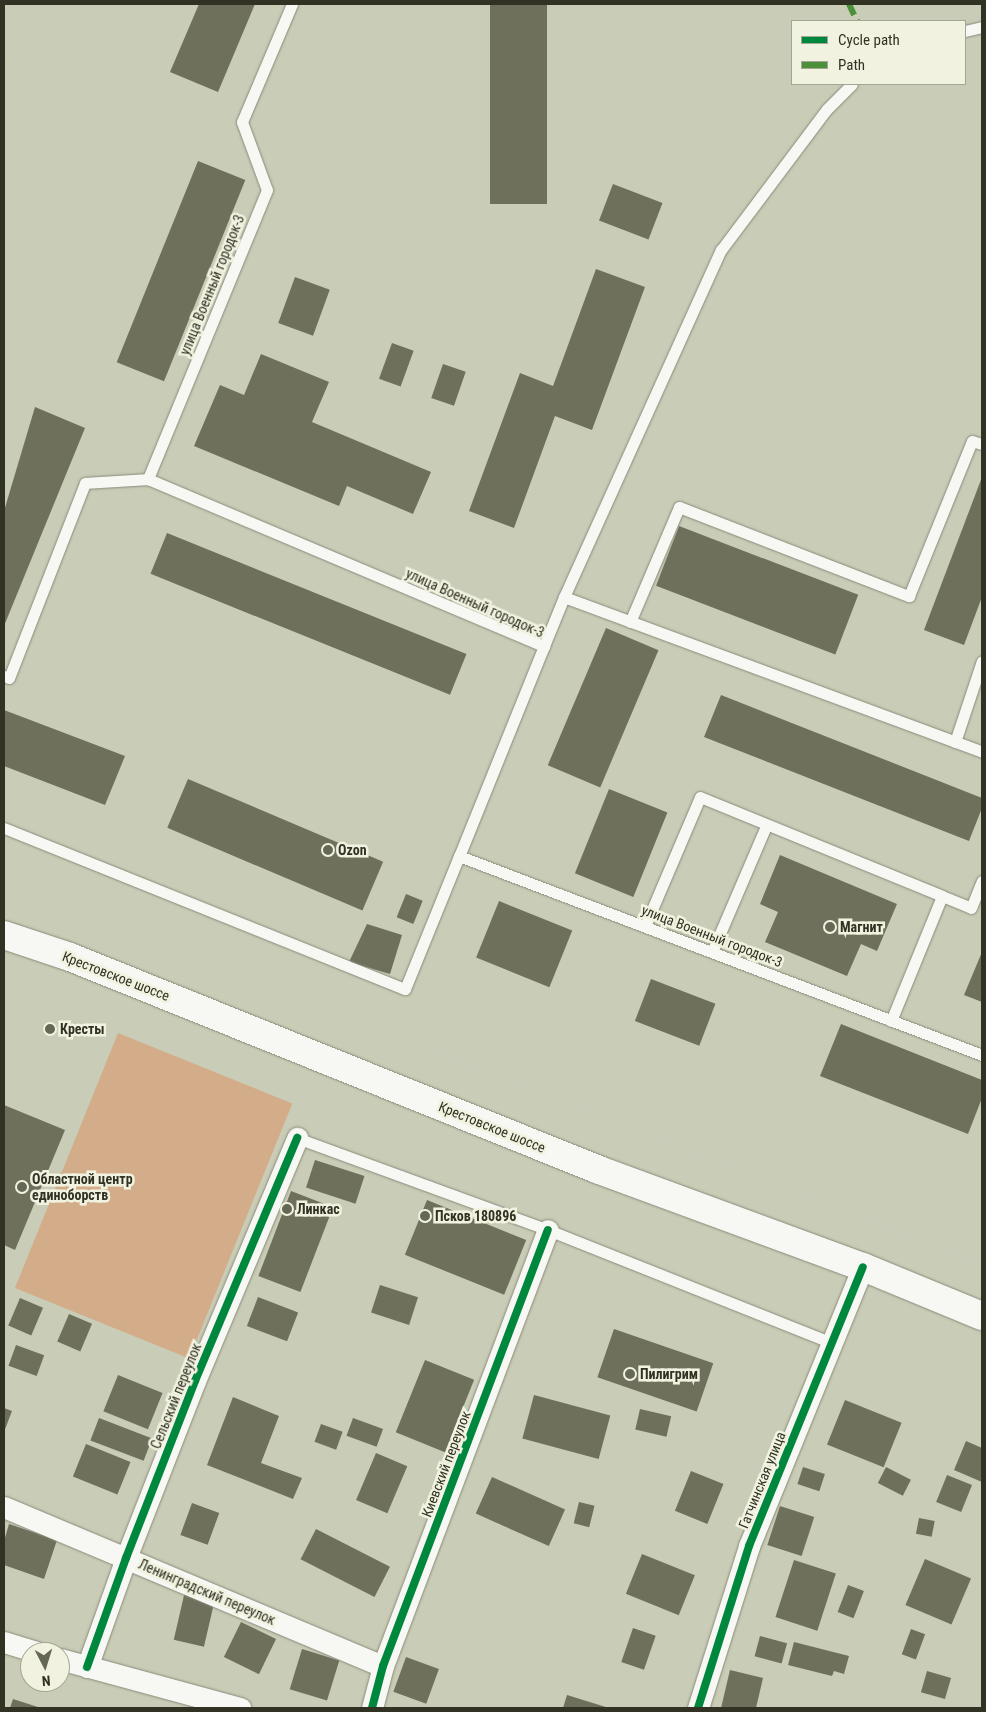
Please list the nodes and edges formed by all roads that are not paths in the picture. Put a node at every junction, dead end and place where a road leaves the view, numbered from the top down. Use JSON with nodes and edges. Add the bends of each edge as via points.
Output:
{"nodes":[{"id":1,"x":292,"y":4,"type":"edge"},
{"id":2,"x":982,"y":27,"type":"edge"},
{"id":3,"x":966,"y":31,"type":"edge"},
{"id":4,"x":851,"y":85,"type":"edge"},
{"id":5,"x":982,"y":444,"type":"edge"},
{"id":6,"x":148,"y":480,"type":"junction"},
{"id":7,"x":564,"y":597,"type":"junction"},
{"id":8,"x":630,"y":622,"type":"junction"},
{"id":9,"x":544,"y":646,"type":"junction"},
{"id":10,"x":982,"y":661,"type":"edge"},
{"id":11,"x":4,"y":676,"type":"edge"},
{"id":12,"x":955,"y":742,"type":"junction"},
{"id":13,"x":982,"y":752,"type":"edge"},
{"id":14,"x":766,"y":826,"type":"junction"},
{"id":15,"x":4,"y":828,"type":"edge"},
{"id":16,"x":459,"y":856,"type":"junction"},
{"id":17,"x":982,"y":881,"type":"edge"},
{"id":18,"x":942,"y":896,"type":"junction"},
{"id":19,"x":644,"y":926,"type":"junction"},
{"id":20,"x":4,"y":935,"type":"edge"},
{"id":21,"x":712,"y":952,"type":"junction"},
{"id":22,"x":891,"y":1021,"type":"junction"},
{"id":23,"x":982,"y":1055,"type":"edge"},
{"id":24,"x":297,"y":1138,"type":"joint"},
{"id":25,"x":548,"y":1230,"type":"junction"},
{"id":26,"x":863,"y":1267,"type":"junction"},
{"id":27,"x":982,"y":1316,"type":"edge"},
{"id":28,"x":832,"y":1343,"type":"junction"},
{"id":29,"x":4,"y":1507,"type":"edge"},
{"id":30,"x":126,"y":1558,"type":"junction"},
{"id":31,"x":4,"y":1642,"type":"edge"},
{"id":32,"x":20,"y":1647,"type":"edge"},
{"id":33,"x":70,"y":1662,"type":"edge"},
{"id":34,"x":384,"y":1666,"type":"junction"},
{"id":35,"x":88,"y":1667,"type":"junction"},
{"id":36,"x":240,"y":1708,"type":"edge"},
{"id":37,"x":372,"y":1708,"type":"edge"},
{"id":38,"x":698,"y":1708,"type":"edge"}],
"edges":[{"from":1,"to":6,"type":"lane","name":"улица Военный городок-3","via":[[242,122],[268,190]]},
{"from":2,"to":3,"type":"lane"},
{"from":4,"to":7,"type":"lane","via":[[828,109],[721,250]]},
{"from":5,"to":8,"type":"lane","via":[[972,441],[909,596],[679,506]]},
{"from":6,"to":9,"type":"lane","name":"улица Военный городок-3"},
{"from":6,"to":11,"type":"lane","via":[[85,483],[9,678]]},
{"from":7,"to":8,"type":"lane"},
{"from":7,"to":9,"type":"lane"},
{"from":8,"to":12,"type":"lane"},
{"from":9,"to":16,"type":"lane","name":"улица Военный городок-3"},
{"from":10,"to":12,"type":"lane"},
{"from":12,"to":13,"type":"lane"},
{"from":14,"to":18,"type":"lane"},
{"from":14,"to":19,"type":"lane","via":[[700,797]]},
{"from":14,"to":21,"type":"lane"},
{"from":15,"to":16,"type":"lane","via":[[405,989]]},
{"from":16,"to":19,"type":"lane","name":"улица Военный городок-3"},
{"from":17,"to":18,"type":"lane","via":[[971,908]]},
{"from":18,"to":22,"type":"lane"},
{"from":19,"to":21,"type":"lane","name":"улица Военный городок-3"},
{"from":20,"to":26,"type":"main road","name":"Крестовское шоссе","via":[[70,957],[599,1170]]},
{"from":21,"to":22,"type":"lane","name":"улица Военный городок-3"},
{"from":22,"to":23,"type":"lane","name":"улица Военный городок-3"},
{"from":24,"to":25,"type":"lane"},
{"from":24,"to":30,"type":"street","name":"Сельский переулок","via":[[195,1381]]},
{"from":25,"to":28,"type":"lane"},
{"from":25,"to":34,"type":"street","name":"Киевский переулок"},
{"from":26,"to":27,"type":"main road","name":"Крестовское шоссе"},
{"from":26,"to":28,"type":"street","name":"Гатчинская улица"},
{"from":28,"to":38,"type":"street","name":"Гатчинская улица","via":[[749,1546]]},
{"from":29,"to":30,"type":"street","name":"Ленинградский переулок"},
{"from":30,"to":34,"type":"street","name":"Ленинградский переулок"},
{"from":30,"to":35,"type":"street","name":"Сельский переулок"},
{"from":31,"to":32,"type":"street"},
{"from":33,"to":35,"type":"street"},
{"from":34,"to":37,"type":"street","name":"Киевский переулок"},
{"from":35,"to":36,"type":"street"}]}
